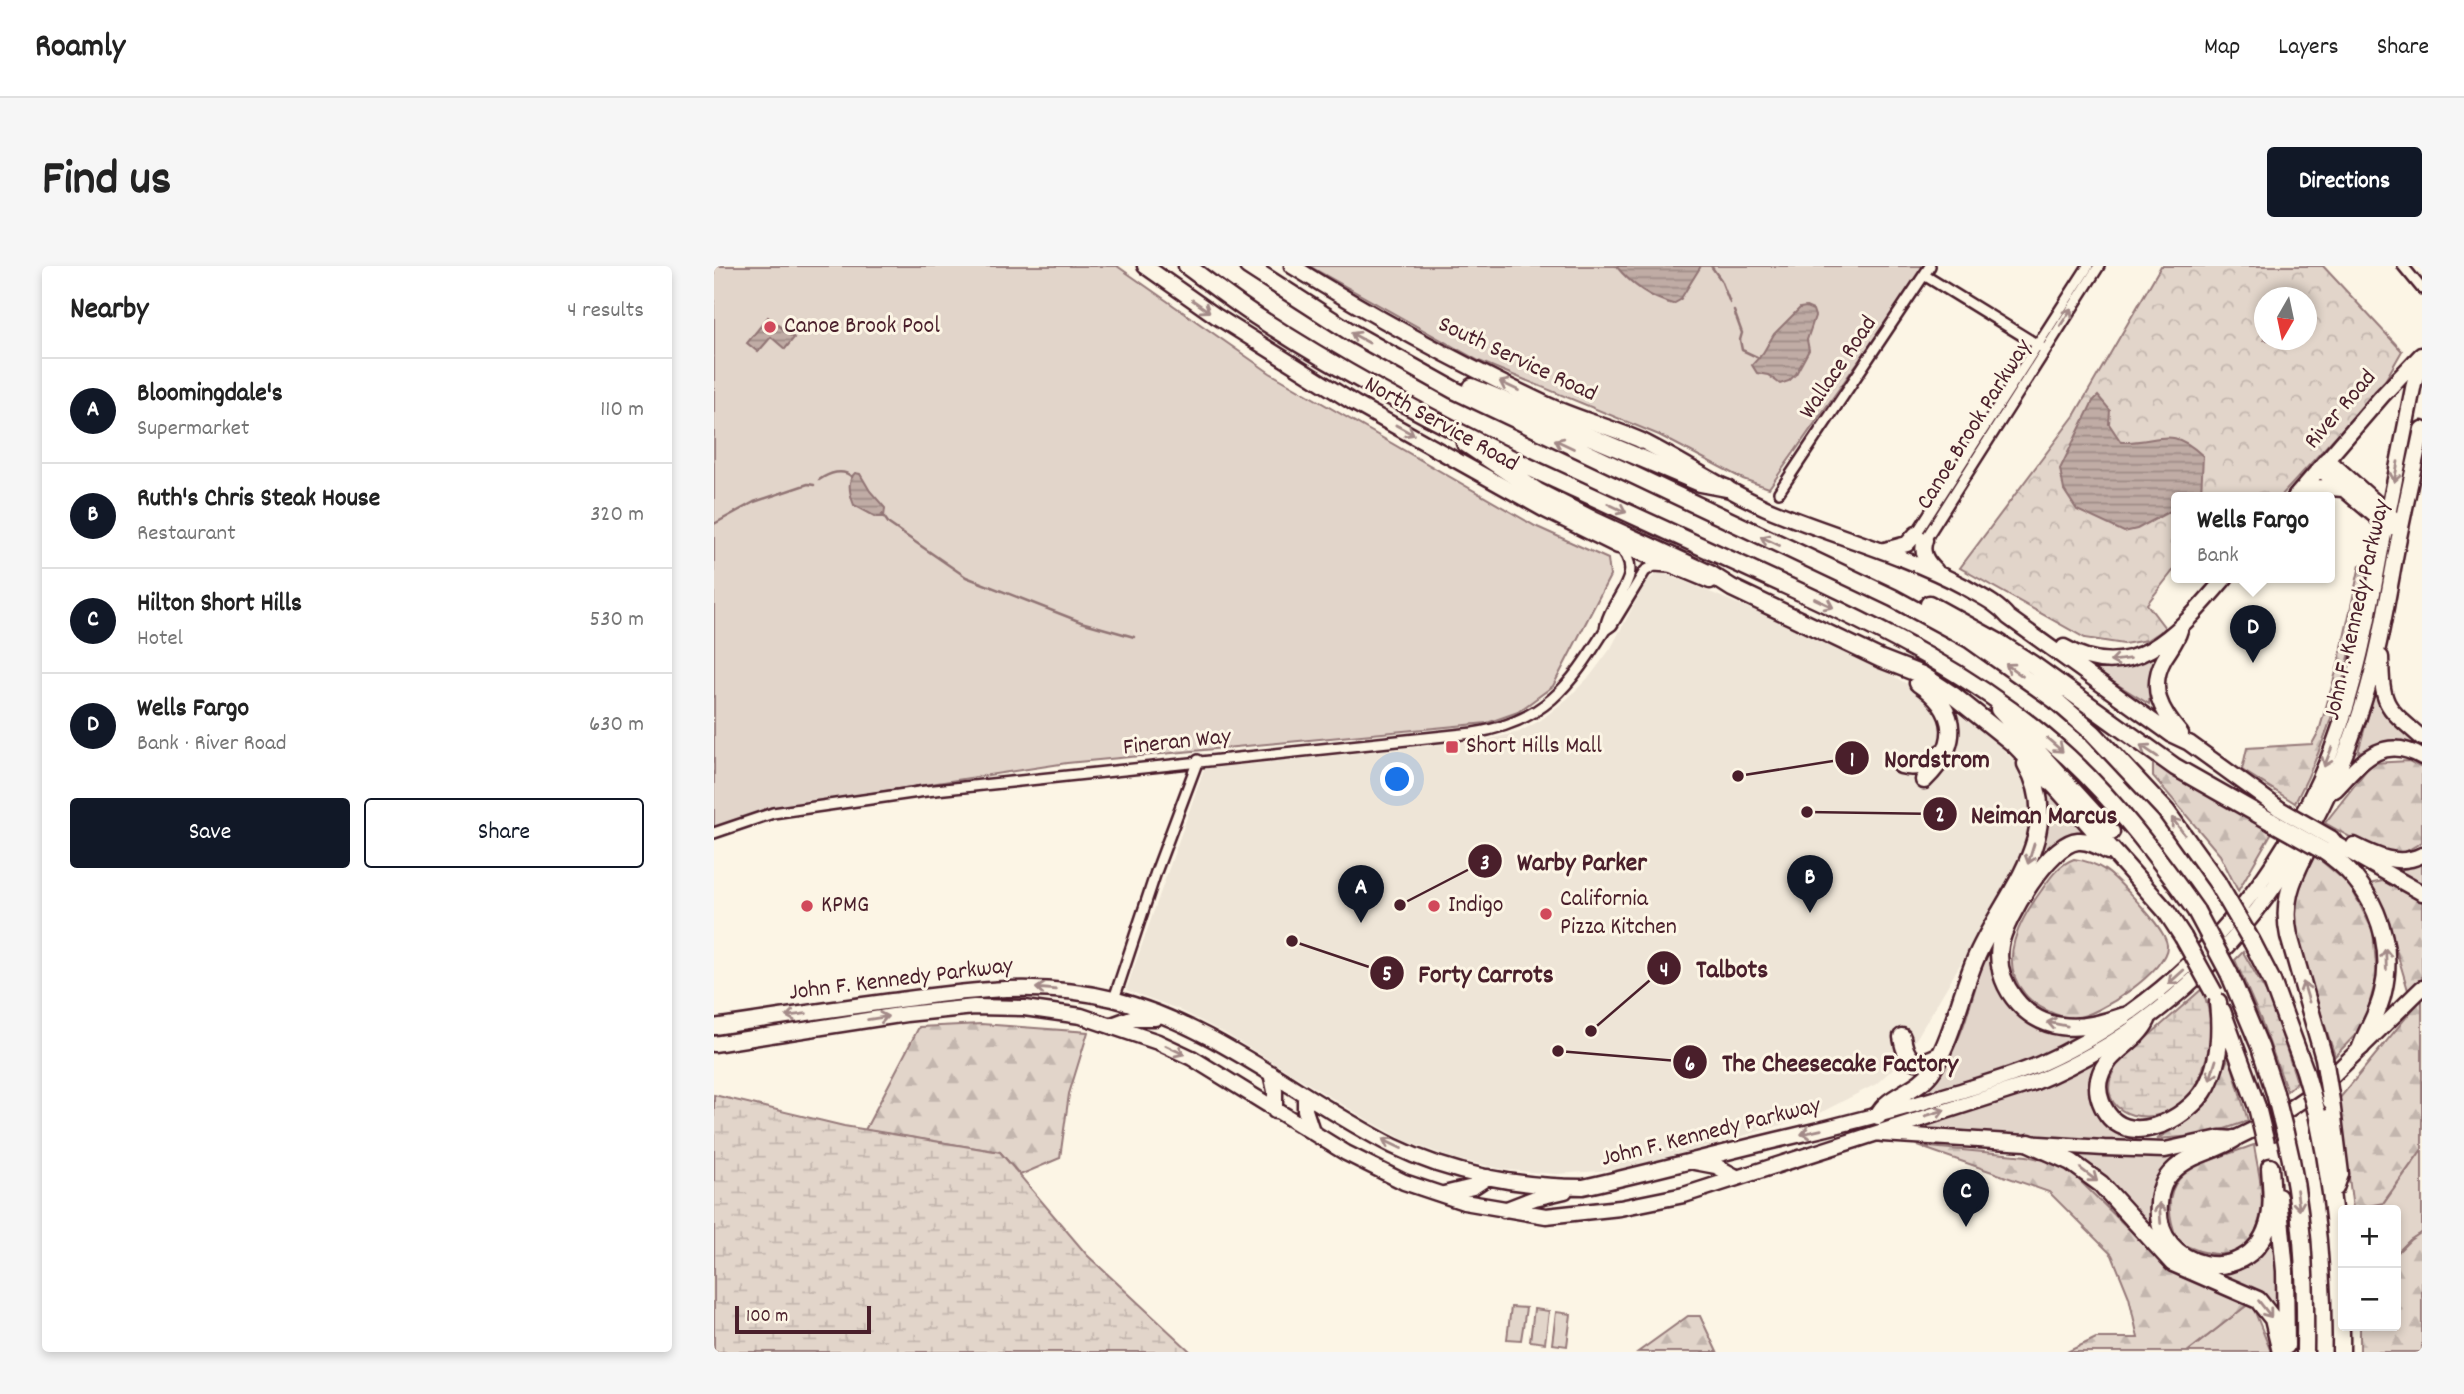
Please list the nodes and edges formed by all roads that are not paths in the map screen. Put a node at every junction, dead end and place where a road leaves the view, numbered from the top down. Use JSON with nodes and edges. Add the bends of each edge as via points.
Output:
{"nodes":[{"id":1,"x":1145,"y":266,"type":"edge"},
{"id":2,"x":1187,"y":266,"type":"edge"},
{"id":3,"x":1248,"y":266,"type":"edge"},
{"id":4,"x":1292,"y":266,"type":"edge"},
{"id":5,"x":2088,"y":266,"type":"edge"},
{"id":6,"x":2099,"y":266,"type":"edge"},
{"id":7,"x":2403,"y":266,"type":"edge"},
{"id":8,"x":1927,"y":270,"type":"edge"},
{"id":9,"x":2422,"y":289,"type":"edge"},
{"id":10,"x":2041,"y":347,"type":"junction"},
{"id":11,"x":2422,"y":356,"type":"edge"},
{"id":12,"x":1420,"y":370,"type":"junction"},
{"id":13,"x":1424,"y":413,"type":"junction"},
{"id":14,"x":2422,"y":429,"type":"edge"},
{"id":15,"x":2324,"y":464,"type":"junction"},
{"id":16,"x":1726,"y":488,"type":"junction"},
{"id":17,"x":2343,"y":489,"type":"junction"},
{"id":18,"x":1779,"y":492,"type":"dead end"},
{"id":19,"x":2301,"y":492,"type":"edge"},
{"id":20,"x":2308,"y":492,"type":"edge"},
{"id":21,"x":2391,"y":522,"type":"junction"},
{"id":22,"x":1920,"y":537,"type":"junction"},
{"id":23,"x":1618,"y":546,"type":"junction"},
{"id":24,"x":1885,"y":550,"type":"junction"},
{"id":25,"x":1803,"y":556,"type":"junction"},
{"id":26,"x":1673,"y":567,"type":"junction"},
{"id":27,"x":1940,"y":574,"type":"junction"},
{"id":28,"x":2221,"y":583,"type":"edge"},
{"id":29,"x":1732,"y":588,"type":"junction"},
{"id":30,"x":2001,"y":608,"type":"junction"},
{"id":31,"x":1605,"y":630,"type":"junction"},
{"id":32,"x":2180,"y":630,"type":"junction"},
{"id":33,"x":2380,"y":638,"type":"junction"},
{"id":34,"x":1881,"y":659,"type":"junction"},
{"id":35,"x":1981,"y":688,"type":"junction"},
{"id":36,"x":1949,"y":738,"type":"junction"},
{"id":37,"x":2422,"y":738,"type":"edge"},
{"id":38,"x":2189,"y":743,"type":"junction"},
{"id":39,"x":2014,"y":744,"type":"junction"},
{"id":40,"x":2422,"y":757,"type":"edge"},
{"id":41,"x":1198,"y":760,"type":"junction"},
{"id":42,"x":1901,"y":765,"type":"dead end"},
{"id":43,"x":1924,"y":780,"type":"dead end"},
{"id":44,"x":2326,"y":798,"type":"junction"},
{"id":45,"x":2276,"y":815,"type":"junction"},
{"id":46,"x":714,"y":832,"type":"edge"},
{"id":47,"x":2302,"y":842,"type":"junction"},
{"id":48,"x":2328,"y":845,"type":"junction"},
{"id":49,"x":2422,"y":855,"type":"edge"},
{"id":50,"x":2120,"y":858,"type":"junction"},
{"id":51,"x":2422,"y":893,"type":"edge"},
{"id":52,"x":2166,"y":911,"type":"junction"},
{"id":53,"x":2422,"y":988,"type":"edge"},
{"id":54,"x":2216,"y":998,"type":"junction"},
{"id":55,"x":1114,"y":999,"type":"junction"},
{"id":56,"x":1081,"y":1016,"type":"junction"},
{"id":57,"x":2124,"y":1016,"type":"junction"},
{"id":58,"x":1167,"y":1017,"type":"junction"},
{"id":59,"x":2147,"y":1020,"type":"junction"},
{"id":60,"x":1112,"y":1025,"type":"junction"},
{"id":61,"x":714,"y":1027,"type":"edge"},
{"id":62,"x":1902,"y":1037,"type":"dead end"},
{"id":63,"x":714,"y":1044,"type":"edge"},
{"id":64,"x":2361,"y":1047,"type":"junction"},
{"id":65,"x":1938,"y":1056,"type":"junction"},
{"id":66,"x":1271,"y":1073,"type":"junction"},
{"id":67,"x":1305,"y":1095,"type":"junction"},
{"id":68,"x":1275,"y":1111,"type":"junction"},
{"id":69,"x":1878,"y":1116,"type":"junction"},
{"id":70,"x":1311,"y":1130,"type":"junction"},
{"id":71,"x":1870,"y":1133,"type":"junction"},
{"id":72,"x":2234,"y":1139,"type":"junction"},
{"id":73,"x":2028,"y":1143,"type":"junction"},
{"id":74,"x":1738,"y":1149,"type":"junction"},
{"id":75,"x":1692,"y":1161,"type":"junction"},
{"id":76,"x":2270,"y":1167,"type":"junction"},
{"id":77,"x":1762,"y":1169,"type":"junction"},
{"id":78,"x":1488,"y":1177,"type":"junction"},
{"id":79,"x":1736,"y":1177,"type":"junction"},
{"id":80,"x":1583,"y":1187,"type":"junction"},
{"id":81,"x":2333,"y":1193,"type":"junction"},
{"id":82,"x":1442,"y":1195,"type":"junction"},
{"id":83,"x":1503,"y":1210,"type":"junction"},
{"id":84,"x":2284,"y":1352,"type":"edge"},
{"id":85,"x":2305,"y":1352,"type":"edge"},
{"id":86,"x":2341,"y":1352,"type":"edge"}],
"edges":[{"from":1,"to":23,"type":"main road","name":"North Service Road","one_way":true,"via":[[1354,402]]},
{"from":2,"to":13,"type":"highway","via":[[1255,316]]},
{"from":12,"to":3,"type":"highway","one_way":true,"via":[[1352,333]]},
{"from":16,"to":4,"type":"main road","name":"South Service Road","one_way":true,"via":[[1642,441],[1552,407],[1483,374]]},
{"from":5,"to":10,"type":"street","name":"Canoe Brook Parkway"},
{"from":10,"to":6,"type":"street","name":"Canoe Brook Parkway","one_way":true},
{"from":7,"to":9,"type":"street"},
{"from":8,"to":10,"type":"street"},
{"from":8,"to":18,"type":"street","name":"Wallace Road"},
{"from":10,"to":22,"type":"street","name":"Canoe Brook Parkway"},
{"from":11,"to":15,"type":"main road","name":"River Road"},
{"from":11,"to":21,"type":"main road","name":"John F. Kennedy Parkway","one_way":true},
{"from":12,"to":16,"type":"highway","via":[[1458,381],[1700,484]]},
{"from":25,"to":12,"type":"highway","one_way":true,"via":[[1519,423]]},
{"from":13,"to":29,"type":"highway","via":[[1538,492]]},
{"from":13,"to":35,"type":"highway","one_way":true,"via":[[1880,630]]},
{"from":14,"to":21,"type":"main road","name":"John F. Kennedy Parkway"},
{"from":15,"to":17,"type":"main road"},
{"from":15,"to":19,"type":"main road","name":"River Road"},
{"from":15,"to":21,"type":"main road"},
{"from":16,"to":24,"type":"main road","name":"South Service Road"},
{"from":17,"to":20,"type":"main road","via":[[2318,487]]},
{"from":17,"to":21,"type":"main road"},
{"from":21,"to":33,"type":"main road","name":"John F. Kennedy Parkway"},
{"from":21,"to":57,"type":"main road","name":"John F. Kennedy Parkway","one_way":true,"via":[[2351,692],[2304,810],[2230,923],[2164,987]]},
{"from":22,"to":24,"type":"main road"},
{"from":22,"to":27,"type":"main road","via":[[1927,562]]},
{"from":23,"to":26,"type":"main road","name":"North Service Road"},
{"from":23,"to":31,"type":"street","name":"Fineran Way","via":[[1627,554],[1631,568]]},
{"from":24,"to":27,"type":"main road","name":"South Service Road"},
{"from":45,"to":25,"type":"highway","one_way":true,"via":[[2175,767],[1986,635],[1926,603]]},
{"from":81,"to":25,"type":"highway","one_way":true,"bridge":true,"via":[[2305,1071],[2272,981],[2217,882],[2166,811],[2093,733],[2013,668],[1945,625]]},
{"from":26,"to":29,"type":"main road","name":"North Service Road"},
{"from":26,"to":31,"type":"street","name":"Fineran Way","via":[[1654,566],[1645,571]]},
{"from":27,"to":30,"type":"main road","name":"South Service Road"},
{"from":28,"to":32,"type":"main road"},
{"from":29,"to":34,"type":"highway"},
{"from":32,"to":30,"type":"main road","one_way":true,"via":[[2138,657],[2109,662],[2079,655]]},
{"from":30,"to":38,"type":"main road"},
{"from":31,"to":41,"type":"street","name":"Fineran Way","via":[[1569,683],[1525,719],[1507,726]]},
{"from":32,"to":38,"type":"main road","via":[[2160,667],[2156,686],[2163,712]]},
{"from":33,"to":37,"type":"main road","via":[[2386,702]]},
{"from":33,"to":44,"type":"main road","name":"John F. Kennedy Parkway","via":[[2350,744]]},
{"from":34,"to":36,"type":"highway","via":[[1938,699],[1948,718]]},
{"from":34,"to":39,"type":"highway","via":[[1922,675]]},
{"from":35,"to":52,"type":"highway","via":[[2095,813],[2160,894]]},
{"from":35,"to":85,"type":"highway","one_way":true,"bridge":true,"via":[[2085,773],[2135,828],[2196,911],[2229,973],[2275,1093],[2291,1158],[2305,1281]]},
{"from":36,"to":42,"type":"highway","via":[[1930,762]]},
{"from":36,"to":43,"type":"highway","via":[[1945,755]]},
{"from":38,"to":45,"type":"main road"},
{"from":39,"to":50,"type":"highway"},
{"from":39,"to":65,"type":"highway","one_way":true,"via":[[2037,787],[2037,831],[2024,873],[1977,957]]},
{"from":40,"to":44,"type":"main road","via":[[2400,749],[2371,755]]},
{"from":41,"to":46,"type":"street","name":"Fineran Way","via":[[926,790],[773,813]]},
{"from":41,"to":55,"type":"street"},
{"from":44,"to":47,"type":"main road","name":"John F. Kennedy Parkway"},
{"from":45,"to":48,"type":"highway","bridge":true},
{"from":47,"to":59,"type":"main road","name":"John F. Kennedy Parkway","via":[[2253,917],[2187,987]]},
{"from":81,"to":47,"type":"highway","one_way":true,"bridge":true,"via":[[2340,1174],[2324,1058],[2285,915],[2290,884],[2305,854]]},
{"from":48,"to":49,"type":"main road","via":[[2339,838],[2389,860]]},
{"from":48,"to":51,"type":"main road","via":[[2337,845]]},
{"from":64,"to":48,"type":"highway","one_way":true,"via":[[2384,990],[2385,943],[2379,918],[2361,886]]},
{"from":50,"to":52,"type":"highway"},
{"from":57,"to":50,"type":"highway","one_way":true,"via":[[2085,1026],[2060,1026],[2039,1019],[2008,989],[1999,955],[2007,924],[2035,877],[2063,847],[2077,841],[2091,843]]},
{"from":52,"to":54,"type":"highway","bridge":true},
{"from":53,"to":64,"type":"main road"},
{"from":54,"to":59,"type":"highway","one_way":true,"via":[[2220,1031],[2215,1064],[2201,1096],[2170,1122],[2135,1129],[2106,1112],[2098,1080],[2108,1061],[2141,1032]]},
{"from":54,"to":76,"type":"highway","bridge":true,"via":[[2257,1108]]},
{"from":55,"to":56,"type":"main road","via":[[1101,1011]]},
{"from":55,"to":58,"type":"main road","name":"John F. Kennedy Parkway"},
{"from":55,"to":61,"type":"main road","name":"John F. Kennedy Parkway","one_way":true,"via":[[1072,991],[981,989]]},
{"from":56,"to":60,"type":"main road","name":"John F. Kennedy Parkway"},
{"from":63,"to":56,"type":"main road","name":"John F. Kennedy Parkway","one_way":true,"via":[[974,1007]]},
{"from":57,"to":69,"type":"main road","name":"John F. Kennedy Parkway","via":[[2037,1065]]},
{"from":58,"to":60,"type":"main road","via":[[1131,1018]]},
{"from":58,"to":66,"type":"main road","name":"John F. Kennedy Parkway"},
{"from":71,"to":59,"type":"main road","name":"John F. Kennedy Parkway","one_way":true,"via":[[2048,1076]]},
{"from":60,"to":68,"type":"main road","name":"John F. Kennedy Parkway","one_way":true,"via":[[1192,1058]]},
{"from":62,"to":65,"type":"highway","via":[[1912,1059],[1922,1062]]},
{"from":64,"to":72,"type":"main road","via":[[2304,1101]]},
{"from":65,"to":69,"type":"highway","via":[[1921,1083],[1883,1104]]},
{"from":66,"to":67,"type":"main road","name":"John F. Kennedy Parkway"},
{"from":66,"to":68,"type":"main road"},
{"from":67,"to":70,"type":"main road"},
{"from":78,"to":67,"type":"main road","name":"John F. Kennedy Parkway","one_way":true,"via":[[1396,1147]]},
{"from":68,"to":70,"type":"main road","name":"John F. Kennedy Parkway"},
{"from":69,"to":74,"type":"main road","name":"John F. Kennedy Parkway","one_way":true},
{"from":70,"to":82,"type":"main road","name":"John F. Kennedy Parkway","via":[[1380,1171]]},
{"from":71,"to":73,"type":"main road"},
{"from":71,"to":77,"type":"main road","name":"John F. Kennedy Parkway"},
{"from":72,"to":73,"type":"main road","via":[[2165,1150]]},
{"from":76,"to":72,"type":"highway","one_way":true,"via":[[2268,1226],[2252,1251],[2220,1266],[2183,1256],[2169,1243],[2159,1220],[2165,1181],[2182,1163]]},
{"from":73,"to":84,"type":"highway","one_way":true,"via":[[2094,1178],[2173,1264],[2258,1300],[2273,1319]]},
{"from":74,"to":75,"type":"main road","name":"John F. Kennedy Parkway"},
{"from":74,"to":77,"type":"main road"},
{"from":75,"to":79,"type":"main road","via":[[1716,1166]]},
{"from":75,"to":80,"type":"main road","name":"John F. Kennedy Parkway"},
{"from":76,"to":84,"type":"highway","via":[[2283,1235]]},
{"from":77,"to":79,"type":"main road","name":"John F. Kennedy Parkway"},
{"from":78,"to":80,"type":"main road","name":"John F. Kennedy Parkway"},
{"from":78,"to":82,"type":"main road","via":[[1473,1187]]},
{"from":79,"to":83,"type":"main road","name":"John F. Kennedy Parkway","via":[[1684,1195],[1620,1208],[1545,1216]]},
{"from":80,"to":83,"type":"main road"},
{"from":81,"to":86,"type":"highway"},
{"from":82,"to":83,"type":"main road","name":"John F. Kennedy Parkway"}]}
